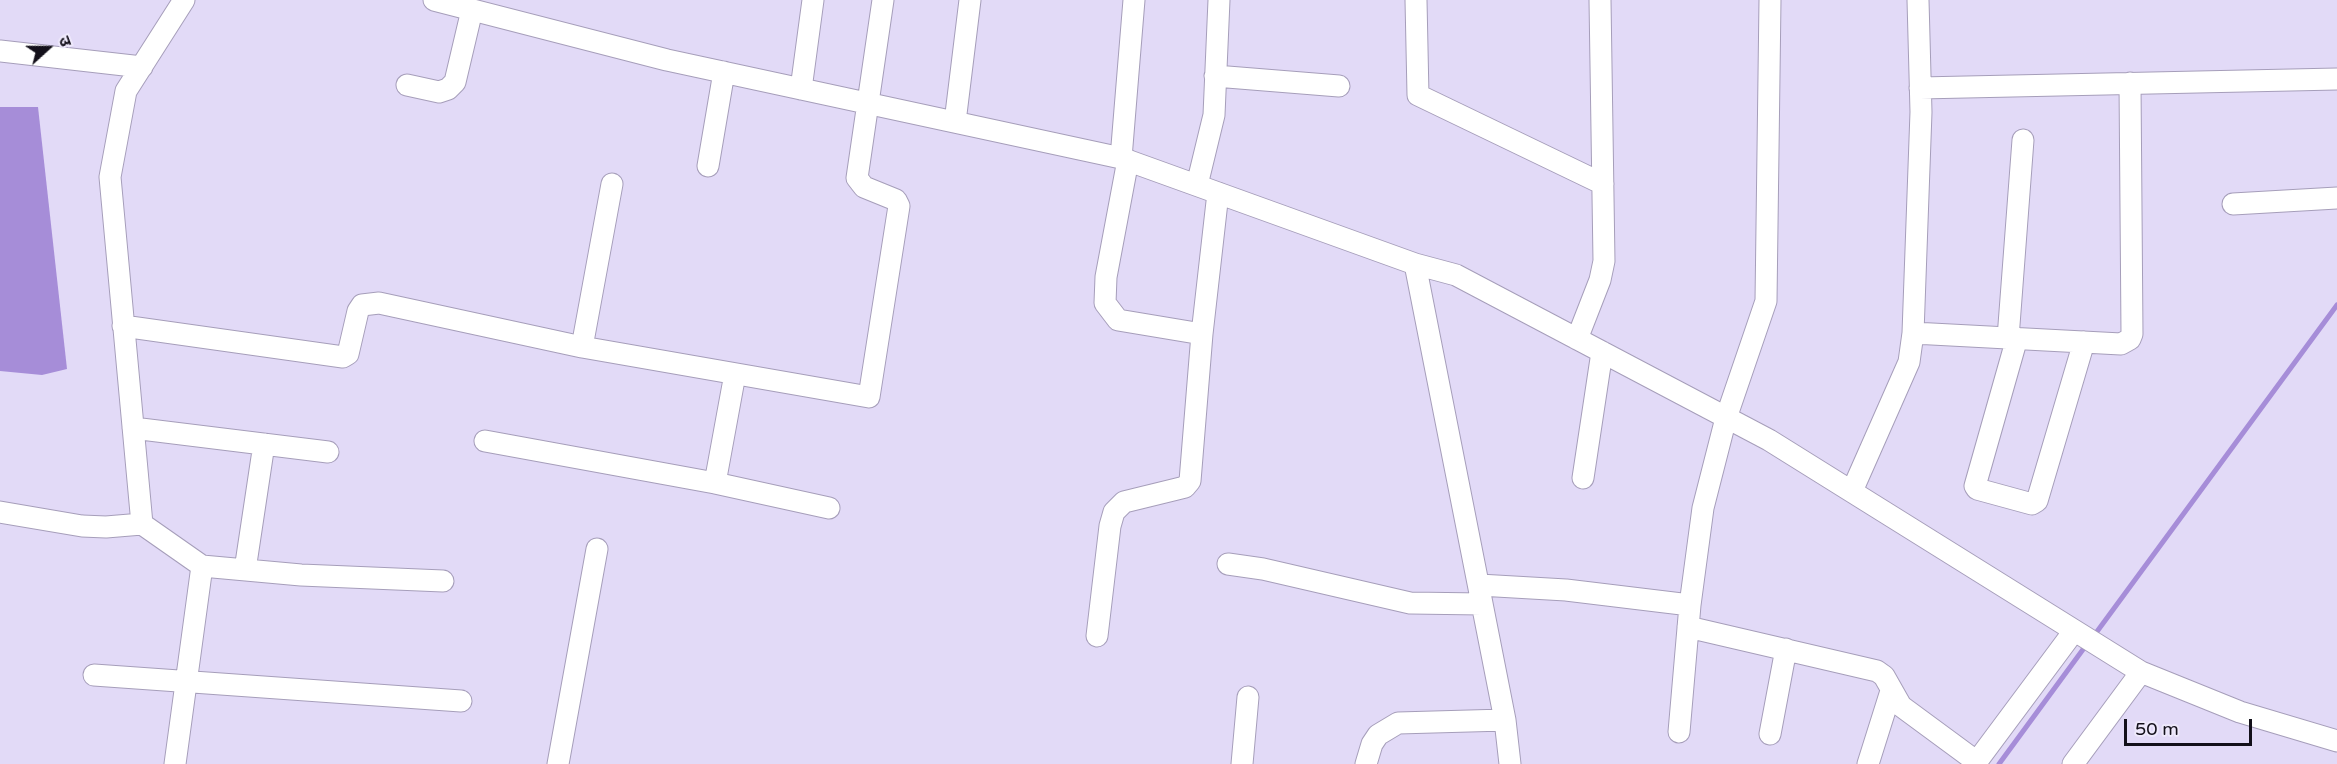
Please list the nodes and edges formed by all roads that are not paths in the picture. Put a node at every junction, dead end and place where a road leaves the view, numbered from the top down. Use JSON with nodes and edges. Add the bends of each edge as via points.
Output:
{"nodes":[{"id":1,"x":184,"y":0,"type":"edge"},
{"id":2,"x":434,"y":0,"type":"edge"},
{"id":3,"x":813,"y":0,"type":"edge"},
{"id":4,"x":883,"y":0,"type":"edge"},
{"id":5,"x":970,"y":0,"type":"edge"},
{"id":6,"x":1134,"y":0,"type":"edge"},
{"id":7,"x":1219,"y":0,"type":"edge"},
{"id":8,"x":1416,"y":0,"type":"edge"},
{"id":9,"x":1600,"y":0,"type":"edge"},
{"id":10,"x":1770,"y":0,"type":"edge"},
{"id":11,"x":1918,"y":0,"type":"edge"},
{"id":12,"x":472,"y":10,"type":"junction"},
{"id":13,"x":0,"y":51,"type":"edge"},
{"id":14,"x":142,"y":66,"type":"junction"},
{"id":15,"x":724,"y":72,"type":"junction"},
{"id":16,"x":1215,"y":76,"type":"junction"},
{"id":17,"x":2337,"y":79,"type":"edge"},
{"id":18,"x":2130,"y":83,"type":"junction"},
{"id":19,"x":407,"y":86,"type":"dead end"},
{"id":20,"x":1339,"y":86,"type":"dead end"},
{"id":21,"x":1920,"y":88,"type":"junction"},
{"id":22,"x":801,"y":89,"type":"junction"},
{"id":23,"x":869,"y":104,"type":"junction"},
{"id":24,"x":955,"y":122,"type":"junction"},
{"id":25,"x":2023,"y":140,"type":"dead end"},
{"id":26,"x":1125,"y":159,"type":"junction"},
{"id":27,"x":708,"y":166,"type":"dead end"},
{"id":28,"x":612,"y":184,"type":"dead end"},
{"id":29,"x":1603,"y":184,"type":"junction"},
{"id":30,"x":1197,"y":185,"type":"junction"},
{"id":31,"x":1218,"y":193,"type":"junction"},
{"id":32,"x":2337,"y":198,"type":"edge"},
{"id":33,"x":2233,"y":204,"type":"dead end"},
{"id":34,"x":1415,"y":264,"type":"junction"},
{"id":35,"x":123,"y":326,"type":"junction"},
{"id":36,"x":1913,"y":333,"type":"junction"},
{"id":37,"x":1202,"y":334,"type":"junction"},
{"id":38,"x":2013,"y":338,"type":"junction"},
{"id":39,"x":1577,"y":339,"type":"junction"},
{"id":40,"x":2084,"y":342,"type":"junction"},
{"id":41,"x":582,"y":347,"type":"junction"},
{"id":42,"x":1602,"y":352,"type":"junction"},
{"id":43,"x":735,"y":374,"type":"junction"},
{"id":44,"x":1726,"y":418,"type":"junction"},
{"id":45,"x":133,"y":428,"type":"junction"},
{"id":46,"x":485,"y":441,"type":"dead end"},
{"id":47,"x":264,"y":444,"type":"junction"},
{"id":48,"x":328,"y":452,"type":"dead end"},
{"id":49,"x":1583,"y":478,"type":"dead end"},
{"id":50,"x":715,"y":483,"type":"junction"},
{"id":51,"x":1852,"y":491,"type":"junction"},
{"id":52,"x":829,"y":508,"type":"dead end"},
{"id":53,"x":0,"y":512,"type":"edge"},
{"id":54,"x":142,"y":524,"type":"junction"},
{"id":55,"x":597,"y":549,"type":"dead end"},
{"id":56,"x":1228,"y":564,"type":"dead end"},
{"id":57,"x":202,"y":566,"type":"junction"},
{"id":58,"x":245,"y":570,"type":"junction"},
{"id":59,"x":443,"y":581,"type":"dead end"},
{"id":60,"x":1480,"y":594,"type":"junction"},
{"id":61,"x":1690,"y":605,"type":"junction"},
{"id":62,"x":1688,"y":627,"type":"junction"},
{"id":63,"x":2077,"y":633,"type":"junction"},
{"id":64,"x":1097,"y":636,"type":"dead end"},
{"id":65,"x":1786,"y":649,"type":"junction"},
{"id":66,"x":2141,"y":672,"type":"junction"},
{"id":67,"x":94,"y":675,"type":"dead end"},
{"id":68,"x":186,"y":683,"type":"junction"},
{"id":69,"x":1891,"y":691,"type":"junction"},
{"id":70,"x":1248,"y":697,"type":"dead end"},
{"id":71,"x":461,"y":701,"type":"dead end"},
{"id":72,"x":1505,"y":720,"type":"junction"},
{"id":73,"x":1679,"y":732,"type":"dead end"},
{"id":74,"x":1770,"y":734,"type":"dead end"},
{"id":75,"x":2337,"y":741,"type":"edge"},
{"id":76,"x":1516,"y":763,"type":"edge"},
{"id":77,"x":1976,"y":763,"type":"edge"},
{"id":78,"x":175,"y":764,"type":"edge"},
{"id":79,"x":558,"y":764,"type":"edge"},
{"id":80,"x":1242,"y":764,"type":"edge"},
{"id":81,"x":1366,"y":764,"type":"edge"},
{"id":82,"x":1868,"y":764,"type":"edge"},
{"id":83,"x":2073,"y":764,"type":"edge"}],
"edges":[{"from":1,"to":14,"type":"street"},
{"from":2,"to":12,"type":"street"},
{"from":3,"to":22,"type":"street"},
{"from":4,"to":23,"type":"street"},
{"from":5,"to":24,"type":"street"},
{"from":6,"to":26,"type":"street"},
{"from":7,"to":16,"type":"street"},
{"from":8,"to":29,"type":"street","via":[[1418,95]]},
{"from":9,"to":29,"type":"street"},
{"from":10,"to":44,"type":"street","via":[[1766,301]]},
{"from":11,"to":21,"type":"street"},
{"from":12,"to":15,"type":"street"},
{"from":12,"to":19,"type":"street","via":[[455,82],[439,92]]},
{"from":13,"to":14,"type":"street"},
{"from":14,"to":35,"type":"street","via":[[126,91],[110,177]]},
{"from":15,"to":22,"type":"street"},
{"from":15,"to":27,"type":"street"},
{"from":16,"to":20,"type":"street"},
{"from":16,"to":30,"type":"street","via":[[1214,115]]},
{"from":17,"to":18,"type":"street"},
{"from":18,"to":21,"type":"street"},
{"from":18,"to":40,"type":"street","via":[[2132,334],[2121,344]]},
{"from":21,"to":36,"type":"street"},
{"from":22,"to":23,"type":"street"},
{"from":23,"to":24,"type":"street"},
{"from":23,"to":43,"type":"street","via":[[857,178],[864,187],[896,200],[899,206],[871,394],[866,397]]},
{"from":24,"to":26,"type":"street"},
{"from":25,"to":38,"type":"street"},
{"from":26,"to":30,"type":"street"},
{"from":26,"to":37,"type":"street","via":[[1105,303],[1118,320]]},
{"from":28,"to":41,"type":"street"},
{"from":29,"to":39,"type":"street","via":[[1604,261]]},
{"from":30,"to":31,"type":"street"},
{"from":31,"to":34,"type":"street"},
{"from":31,"to":37,"type":"street"},
{"from":32,"to":33,"type":"street"},
{"from":34,"to":39,"type":"street","via":[[1456,275]]},
{"from":34,"to":60,"type":"street"},
{"from":35,"to":41,"type":"street","via":[[343,357],[348,354],[358,311],[362,304],[370,303]]},
{"from":35,"to":45,"type":"street"},
{"from":36,"to":38,"type":"street"},
{"from":36,"to":51,"type":"street","via":[[1909,362]]},
{"from":37,"to":64,"type":"street","via":[[1190,481],[1185,487],[1124,502],[1114,512]]},
{"from":38,"to":40,"type":"street"},
{"from":38,"to":40,"type":"street","via":[[1975,486],[2032,504],[2037,501]]},
{"from":39,"to":42,"type":"street"},
{"from":41,"to":43,"type":"street"},
{"from":42,"to":44,"type":"street"},
{"from":42,"to":49,"type":"street"},
{"from":43,"to":50,"type":"street"},
{"from":44,"to":51,"type":"street"},
{"from":44,"to":61,"type":"street","via":[[1703,508]]},
{"from":45,"to":47,"type":"street"},
{"from":45,"to":54,"type":"street"},
{"from":46,"to":50,"type":"street"},
{"from":47,"to":48,"type":"street"},
{"from":47,"to":58,"type":"street"},
{"from":50,"to":52,"type":"street"},
{"from":51,"to":63,"type":"street","via":[[2040,606]]},
{"from":53,"to":54,"type":"street","via":[[81,526]]},
{"from":54,"to":57,"type":"street"},
{"from":55,"to":79,"type":"street"},
{"from":56,"to":60,"type":"street","via":[[1410,603]]},
{"from":57,"to":58,"type":"street"},
{"from":57,"to":68,"type":"street"},
{"from":58,"to":59,"type":"street"},
{"from":60,"to":61,"type":"street","via":[[1566,590]]},
{"from":60,"to":72,"type":"street"},
{"from":61,"to":62,"type":"street"},
{"from":62,"to":65,"type":"street"},
{"from":62,"to":73,"type":"street"},
{"from":63,"to":66,"type":"street"},
{"from":63,"to":77,"type":"street"},
{"from":65,"to":69,"type":"street","via":[[1870,668],[1884,676]]},
{"from":65,"to":74,"type":"street"},
{"from":66,"to":75,"type":"street","via":[[2240,712]]},
{"from":66,"to":83,"type":"street"},
{"from":67,"to":68,"type":"street"},
{"from":68,"to":71,"type":"street","via":[[278,686]]},
{"from":68,"to":78,"type":"street"},
{"from":69,"to":77,"type":"street","via":[[1901,706]]},
{"from":69,"to":82,"type":"street"},
{"from":70,"to":80,"type":"street"},
{"from":72,"to":76,"type":"street"},
{"from":72,"to":81,"type":"street","via":[[1398,723],[1378,735]]}]}
